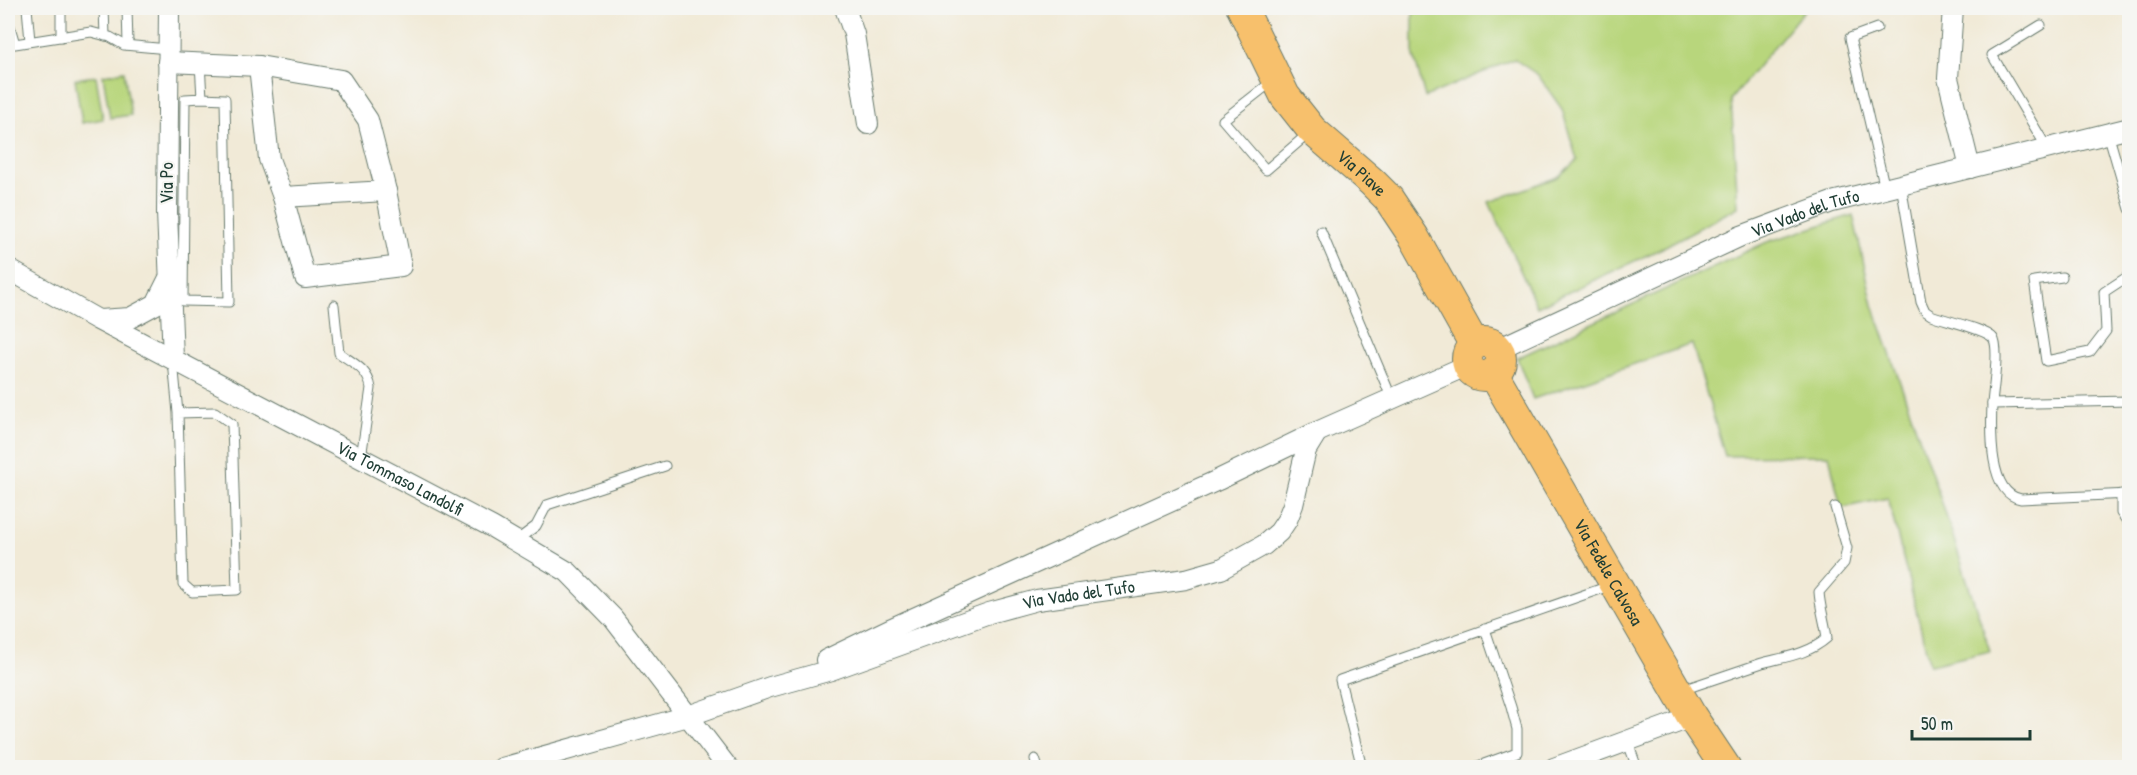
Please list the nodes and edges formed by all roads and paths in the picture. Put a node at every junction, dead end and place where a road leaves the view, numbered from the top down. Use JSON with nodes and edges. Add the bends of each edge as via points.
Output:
{"nodes":[{"id":1,"x":27,"y":8,"type":"edge"},
{"id":2,"x":61,"y":8,"type":"edge"},
{"id":3,"x":104,"y":8,"type":"edge"},
{"id":4,"x":127,"y":8,"type":"edge"},
{"id":5,"x":169,"y":8,"type":"edge"},
{"id":6,"x":845,"y":8,"type":"edge"},
{"id":7,"x":1242,"y":8,"type":"edge"},
{"id":8,"x":1953,"y":8,"type":"edge"},
{"id":9,"x":8,"y":20,"type":"edge"},
{"id":10,"x":2041,"y":25,"type":"dead end"},
{"id":11,"x":1877,"y":28,"type":"dead end"},
{"id":12,"x":105,"y":36,"type":"junction"},
{"id":13,"x":62,"y":37,"type":"junction"},
{"id":14,"x":30,"y":41,"type":"junction"},
{"id":15,"x":128,"y":45,"type":"junction"},
{"id":16,"x":168,"y":56,"type":"junction"},
{"id":17,"x":200,"y":63,"type":"junction"},
{"id":18,"x":259,"y":66,"type":"junction"},
{"id":19,"x":1276,"y":78,"type":"junction"},
{"id":20,"x":202,"y":98,"type":"junction"},
{"id":21,"x":868,"y":124,"type":"dead end"},
{"id":22,"x":2130,"y":128,"type":"edge"},
{"id":23,"x":1312,"y":130,"type":"junction"},
{"id":24,"x":2108,"y":133,"type":"junction"},
{"id":25,"x":2046,"y":148,"type":"junction"},
{"id":26,"x":1970,"y":168,"type":"junction"},
{"id":27,"x":1893,"y":187,"type":"junction"},
{"id":28,"x":386,"y":191,"type":"junction"},
{"id":29,"x":284,"y":196,"type":"junction"},
{"id":30,"x":2130,"y":209,"type":"edge"},
{"id":31,"x":1321,"y":231,"type":"dead end"},
{"id":32,"x":8,"y":269,"type":"edge"},
{"id":33,"x":2130,"y":275,"type":"edge"},
{"id":34,"x":2062,"y":277,"type":"dead end"},
{"id":35,"x":169,"y":278,"type":"junction"},
{"id":36,"x":334,"y":305,"type":"dead end"},
{"id":37,"x":98,"y":320,"type":"junction"},
{"id":38,"x":173,"y":358,"type":"junction"},
{"id":39,"x":1483,"y":358,"type":"junction"},
{"id":40,"x":1392,"y":399,"type":"junction"},
{"id":41,"x":2130,"y":401,"type":"edge"},
{"id":42,"x":1992,"y":404,"type":"junction"},
{"id":43,"x":178,"y":413,"type":"junction"},
{"id":44,"x":1317,"y":432,"type":"junction"},
{"id":45,"x":361,"y":458,"type":"junction"},
{"id":46,"x":665,"y":466,"type":"dead end"},
{"id":47,"x":2125,"y":494,"type":"edge"},
{"id":48,"x":1835,"y":507,"type":"dead end"},
{"id":49,"x":2130,"y":525,"type":"edge"},
{"id":50,"x":516,"y":541,"type":"junction"},
{"id":51,"x":1615,"y":584,"type":"junction"},
{"id":52,"x":1485,"y":629,"type":"junction"},
{"id":53,"x":770,"y":687,"type":"junction"},
{"id":54,"x":1684,"y":704,"type":"junction"},
{"id":55,"x":688,"y":716,"type":"junction"},
{"id":56,"x":1627,"y":740,"type":"junction"},
{"id":57,"x":502,"y":768,"type":"edge"},
{"id":58,"x":728,"y":768,"type":"edge"},
{"id":59,"x":1362,"y":768,"type":"edge"},
{"id":60,"x":1473,"y":768,"type":"edge"},
{"id":61,"x":1554,"y":768,"type":"edge"},
{"id":62,"x":1637,"y":768,"type":"edge"},
{"id":63,"x":1726,"y":768,"type":"edge"}],
"edges":[{"from":1,"to":14,"type":"lane"},
{"from":2,"to":13,"type":"lane"},
{"from":3,"to":12,"type":"lane"},
{"from":4,"to":15,"type":"lane"},
{"from":5,"to":16,"type":"street","name":"Via Po"},
{"from":6,"to":21,"type":"street","via":[[854,34]]},
{"from":7,"to":19,"type":"main road","name":"Via Piave"},
{"from":8,"to":26,"type":"street","via":[[1948,78]]},
{"from":9,"to":14,"type":"lane","via":[[15,44]]},
{"from":10,"to":25,"type":"lane","via":[[1992,55]]},
{"from":11,"to":27,"type":"lane","via":[[1850,38]]},
{"from":12,"to":13,"type":"lane","via":[[91,33]]},
{"from":12,"to":15,"type":"lane"},
{"from":13,"to":14,"type":"lane"},
{"from":15,"to":16,"type":"lane"},
{"from":16,"to":17,"type":"street"},
{"from":16,"to":35,"type":"street","name":"Via Po"},
{"from":17,"to":18,"type":"street"},
{"from":17,"to":20,"type":"lane"},
{"from":18,"to":28,"type":"street","via":[[341,80],[368,120]]},
{"from":18,"to":29,"type":"street","via":[[269,159]]},
{"from":19,"to":23,"type":"main road","name":"Via Piave"},
{"from":19,"to":23,"type":"lane","via":[[1223,120],[1266,170]]},
{"from":20,"to":20,"type":"lane","via":[[185,99],[183,301],[229,302],[225,99]]},
{"from":22,"to":24,"type":"street","name":"Via Vado del Tufo"},
{"from":23,"to":39,"type":"main road","name":"Via Piave","via":[[1388,198]]},
{"from":24,"to":25,"type":"street","name":"Via Vado del Tufo"},
{"from":24,"to":30,"type":"lane"},
{"from":25,"to":26,"type":"street","name":"Via Vado del Tufo"},
{"from":26,"to":27,"type":"street","name":"Via Vado del Tufo"},
{"from":27,"to":39,"type":"street","name":"Via Vado del Tufo","via":[[1832,202],[1741,236]]},
{"from":27,"to":42,"type":"lane","via":[[1925,311],[1986,332],[1994,339]]},
{"from":28,"to":29,"type":"street"},
{"from":28,"to":29,"type":"street","via":[[401,266],[305,278]]},
{"from":31,"to":40,"type":"lane"},
{"from":32,"to":37,"type":"street","name":"Via Tommaso Landolfi"},
{"from":33,"to":34,"type":"lane","via":[[2104,292],[2106,331],[2090,352],[2046,361],[2034,280]]},
{"from":35,"to":37,"type":"street","via":[[156,304],[130,318]]},
{"from":35,"to":38,"type":"street","name":"Via Po"},
{"from":36,"to":45,"type":"lane","via":[[339,353],[370,379]]},
{"from":37,"to":38,"type":"street","name":"Via Tommaso Landolfi"},
{"from":38,"to":43,"type":"lane"},
{"from":38,"to":45,"type":"street","name":"Via Tommaso Landolfi"},
{"from":39,"to":40,"type":"street","name":"Via Vado del Tufo"},
{"from":39,"to":51,"type":"main road","name":"Via Fedele Calvosa"},
{"from":40,"to":44,"type":"street","name":"Via Vado del Tufo"},
{"from":41,"to":42,"type":"lane"},
{"from":42,"to":47,"type":"lane","via":[[1992,448],[2007,493],[2021,499]]},
{"from":43,"to":43,"type":"lane","via":[[215,412],[232,424],[237,590],[192,592],[183,584]]},
{"from":44,"to":53,"type":"street","name":"Via Vado del Tufo"},
{"from":44,"to":53,"type":"street","name":"Via Vado del Tufo","via":[[1306,450],[1293,504],[1283,526],[1264,545],[1221,569],[1186,579],[1037,600],[989,612],[831,670]]},
{"from":45,"to":50,"type":"street","name":"Via Tommaso Landolfi"},
{"from":46,"to":50,"type":"lane","via":[[547,505],[536,526]]},
{"from":47,"to":49,"type":"lane","via":[[2121,513]]},
{"from":48,"to":54,"type":"lane","via":[[1847,548],[1844,563],[1819,592],[1827,638],[1819,646],[1762,663]]},
{"from":50,"to":55,"type":"street","name":"Via Tommaso Landolfi","via":[[568,572],[613,618]]},
{"from":51,"to":52,"type":"lane"},
{"from":51,"to":54,"type":"main road","name":"Via Fedele Calvosa"},
{"from":52,"to":59,"type":"lane","via":[[1340,680]]},
{"from":52,"to":60,"type":"lane","via":[[1517,729],[1517,752]]},
{"from":53,"to":55,"type":"street","name":"Via Vado del Tufo"},
{"from":54,"to":56,"type":"street"},
{"from":54,"to":63,"type":"main road","name":"Via Fedele Calvosa"},
{"from":55,"to":57,"type":"street","name":"Via Vado del Tufo"},
{"from":55,"to":58,"type":"street","name":"Via Tommaso Landolfi"},
{"from":56,"to":61,"type":"street"},
{"from":56,"to":62,"type":"lane"}]}
